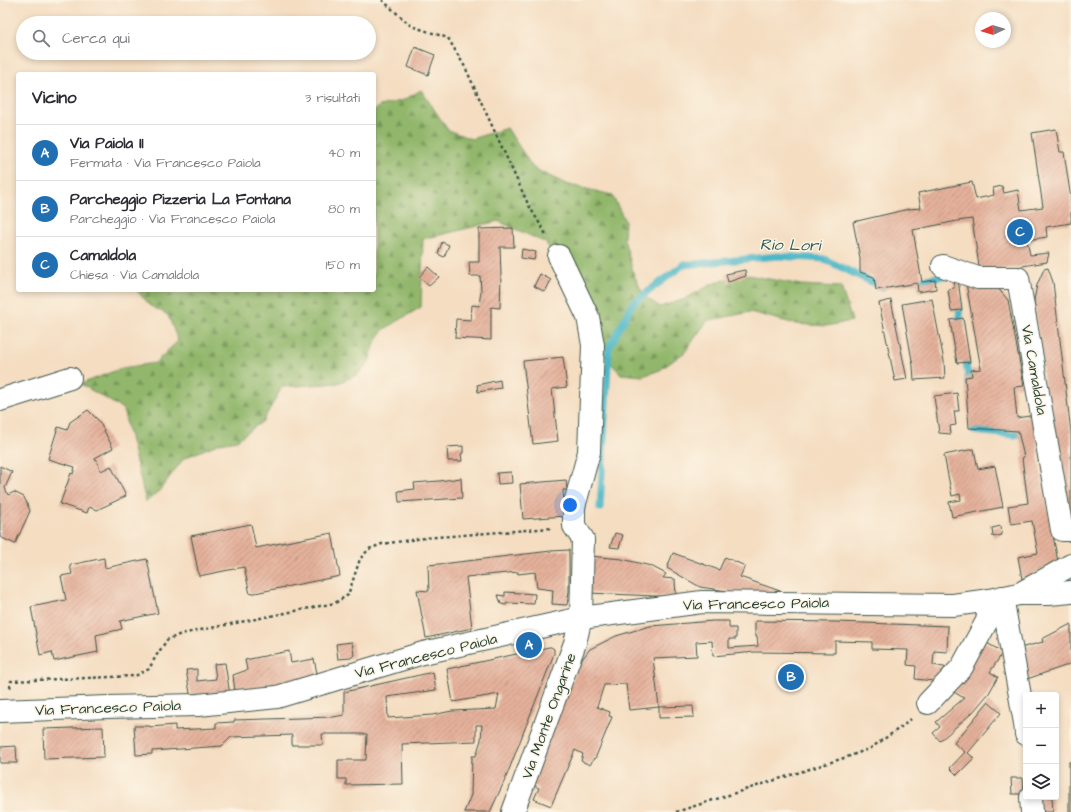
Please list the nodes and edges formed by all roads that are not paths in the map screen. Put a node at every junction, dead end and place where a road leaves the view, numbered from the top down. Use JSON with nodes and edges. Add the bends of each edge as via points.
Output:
{"nodes":[{"id":1,"x":559,"y":256,"type":"road end"},
{"id":2,"x":942,"y":266,"type":"dead end"},
{"id":3,"x":70,"y":378,"type":"dead end"},
{"id":4,"x":0,"y":400,"type":"edge"},
{"id":5,"x":1071,"y":530,"type":"edge"},
{"id":6,"x":1071,"y":565,"type":"edge"},
{"id":7,"x":1071,"y":592,"type":"edge"},
{"id":8,"x":1004,"y":597,"type":"junction"},
{"id":9,"x":581,"y":618,"type":"junction"},
{"id":10,"x":928,"y":703,"type":"road end"},
{"id":11,"x":5,"y":711,"type":"edge"},
{"id":12,"x":1025,"y":728,"type":"edge"},
{"id":13,"x":1031,"y":800,"type":"edge"},
{"id":14,"x":513,"y":812,"type":"edge"},
{"id":15,"x":1032,"y":812,"type":"edge"}],
"edges":[{"from":1,"to":9,"type":"street","name":"Via Monte Ongarine","via":[[588,317],[592,345],[589,452],[574,507],[574,526],[583,539]]},
{"from":2,"to":5,"type":"street","name":"Via Camaldola","via":[[978,278],[1018,278],[1062,530]]},
{"from":3,"to":4,"type":"street"},
{"from":6,"to":8,"type":"street"},
{"from":7,"to":8,"type":"street","name":"Via Francesco Paiola"},
{"from":8,"to":9,"type":"street","name":"Via Francesco Paiola","via":[[954,604],[702,602]]},
{"from":8,"to":10,"type":"street","via":[[986,621],[962,667]]},
{"from":8,"to":12,"type":"street"},
{"from":9,"to":11,"type":"street","name":"Via Francesco Paiola","via":[[423,653],[277,697],[198,705]]},
{"from":9,"to":14,"type":"street","name":"Via Monte Ongarine","via":[[575,643]]},
{"from":13,"to":15,"type":"street"}]}
